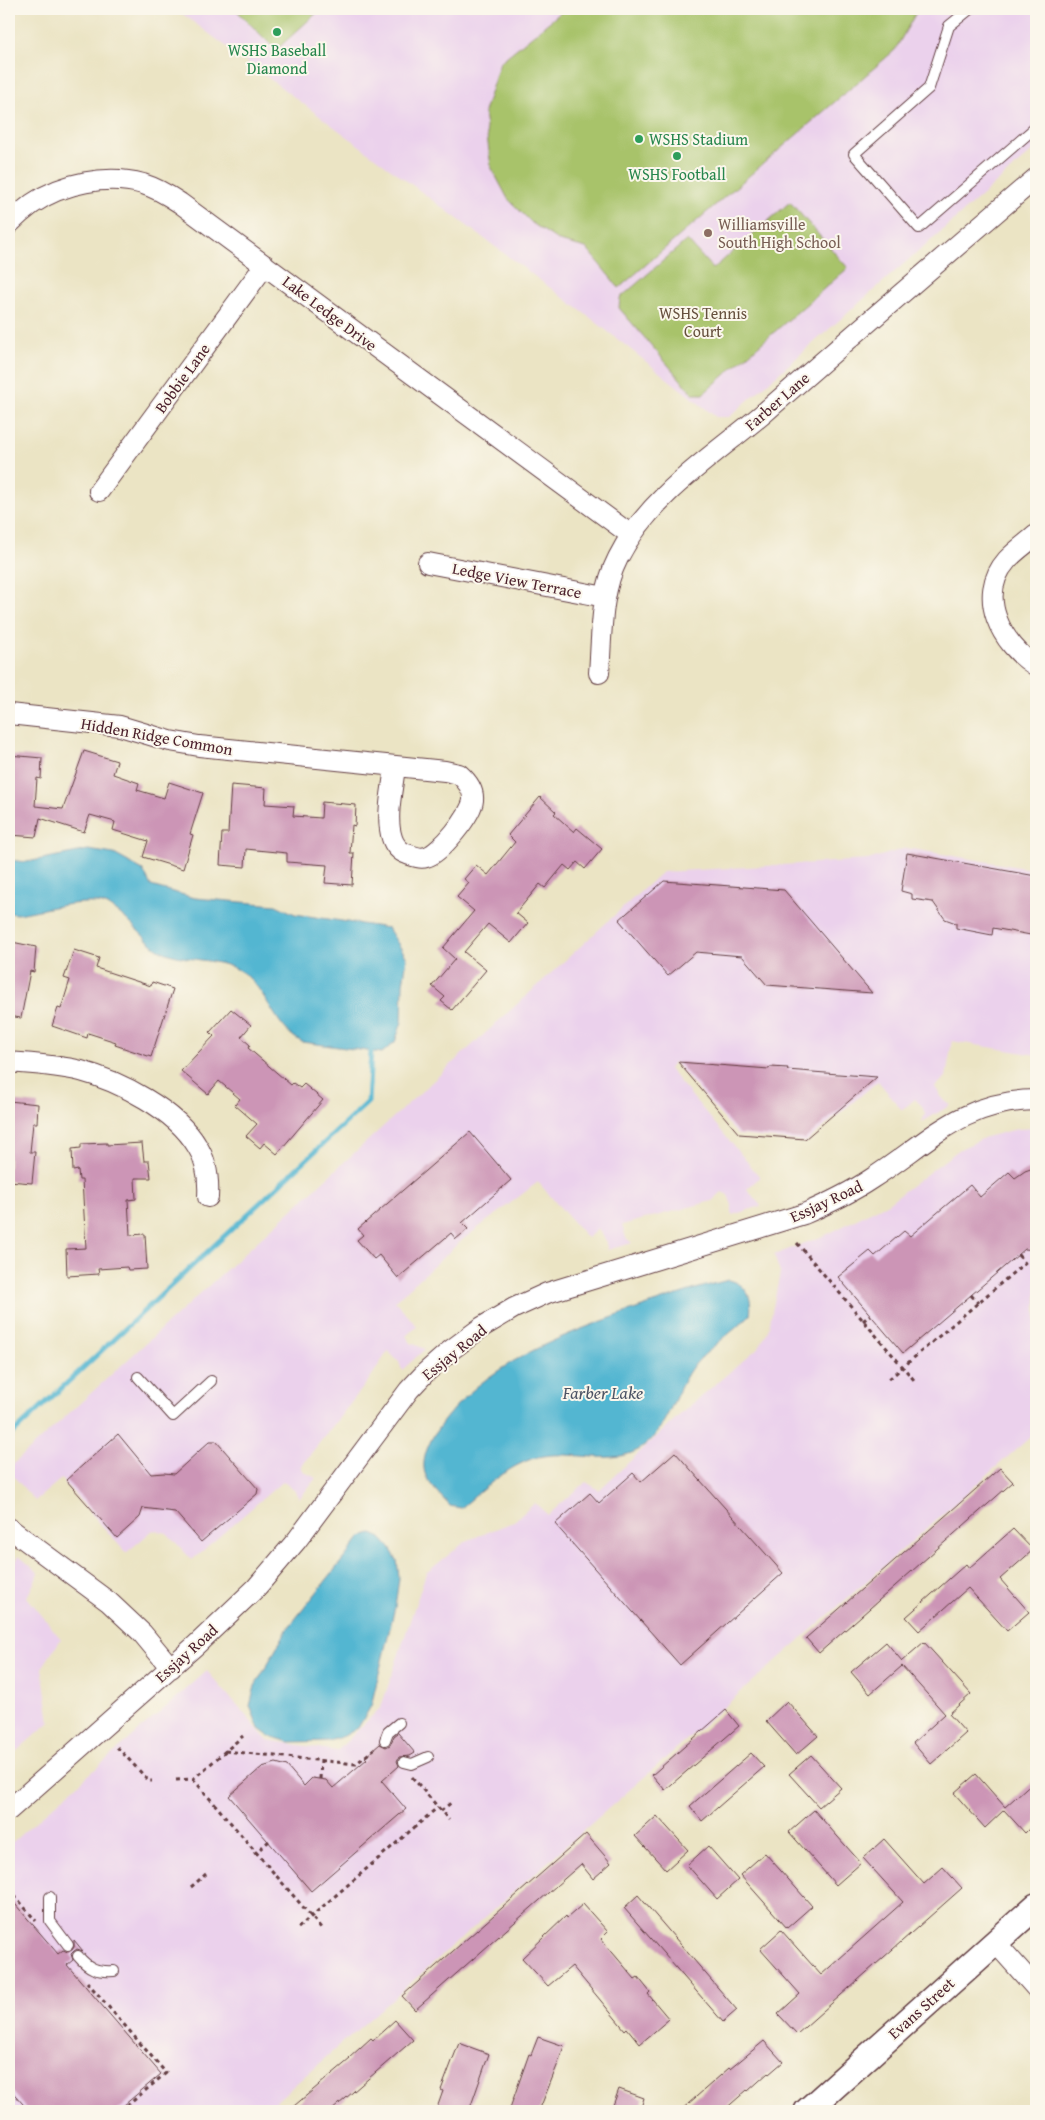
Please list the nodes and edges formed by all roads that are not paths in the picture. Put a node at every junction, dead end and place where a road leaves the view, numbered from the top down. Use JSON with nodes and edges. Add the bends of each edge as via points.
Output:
{"nodes":[{"id":1,"x":970,"y":9,"type":"edge"},
{"id":2,"x":1036,"y":127,"type":"edge"},
{"id":3,"x":1036,"y":178,"type":"edge"},
{"id":4,"x":9,"y":224,"type":"edge"},
{"id":5,"x":265,"y":265,"type":"junction"},
{"id":6,"x":99,"y":491,"type":"dead end"},
{"id":7,"x":1036,"y":534,"type":"edge"},
{"id":8,"x":631,"y":535,"type":"junction"},
{"id":9,"x":428,"y":563,"type":"dead end"},
{"id":10,"x":605,"y":597,"type":"junction"},
{"id":11,"x":1036,"y":666,"type":"edge"},
{"id":12,"x":599,"y":673,"type":"dead end"},
{"id":13,"x":9,"y":714,"type":"edge"},
{"id":14,"x":395,"y":766,"type":"junction"},
{"id":15,"x":9,"y":1062,"type":"edge"},
{"id":16,"x":1036,"y":1100,"type":"edge"},
{"id":17,"x":208,"y":1197,"type":"dead end"},
{"id":18,"x":138,"y":1377,"type":"dead end"},
{"id":19,"x":211,"y":1381,"type":"dead end"},
{"id":20,"x":9,"y":1528,"type":"edge"},
{"id":21,"x":171,"y":1668,"type":"junction"},
{"id":22,"x":398,"y":1723,"type":"dead end"},
{"id":23,"x":385,"y":1740,"type":"dead end"},
{"id":24,"x":428,"y":1757,"type":"dead end"},
{"id":25,"x":404,"y":1762,"type":"dead end"},
{"id":26,"x":9,"y":1810,"type":"edge"},
{"id":27,"x":50,"y":1897,"type":"dead end"},
{"id":28,"x":1036,"y":1906,"type":"edge"},
{"id":29,"x":995,"y":1942,"type":"junction"},
{"id":30,"x":68,"y":1945,"type":"dead end"},
{"id":31,"x":78,"y":1956,"type":"dead end"},
{"id":32,"x":114,"y":1971,"type":"dead end"},
{"id":33,"x":1036,"y":1988,"type":"edge"},
{"id":34,"x":808,"y":2111,"type":"edge"}],
"edges":[{"from":1,"to":2,"type":"lane","via":[[949,26],[929,88],[854,154],[919,228]]},
{"from":3,"to":8,"type":"street","name":"Farber Lane","via":[[691,472],[650,510]]},
{"from":4,"to":5,"type":"street","name":"Lake Ledge Drive","via":[[32,204],[73,185],[99,181],[142,184],[180,203]]},
{"from":5,"to":6,"type":"street","name":"Bobbie Lane"},
{"from":5,"to":8,"type":"street","name":"Lake Ledge Drive"},
{"from":7,"to":11,"type":"street","via":[[1006,561],[998,574],[994,608],[997,623],[1006,638]]},
{"from":8,"to":10,"type":"street","name":"Farber Lane","via":[[617,560]]},
{"from":9,"to":10,"type":"street","name":"Ledge View Terrace"},
{"from":10,"to":12,"type":"street","name":"Farber Lane"},
{"from":13,"to":14,"type":"street","name":"Hidden Ridge Common","via":[[120,726],[199,746]]},
{"from":14,"to":14,"type":"street","name":"Hidden Ridge Common","via":[[391,837],[404,853],[426,857],[438,851],[469,811],[473,801],[472,790],[459,774]]},
{"from":15,"to":17,"type":"street","via":[[49,1065],[112,1082],[164,1112],[188,1132],[198,1146],[206,1165]]},
{"from":16,"to":21,"type":"street","name":"Essjay Road","via":[[1004,1103],[975,1111],[946,1125],[871,1179],[804,1214],[547,1293],[482,1327],[451,1350],[409,1390],[297,1540],[256,1588]]},
{"from":18,"to":19,"type":"lane","via":[[173,1416]]},
{"from":20,"to":21,"type":"street","via":[[109,1602],[142,1633]]},
{"from":21,"to":26,"type":"street","name":"Essjay Road"},
{"from":22,"to":23,"type":"lane"},
{"from":24,"to":25,"type":"lane","via":[[412,1764]]},
{"from":27,"to":30,"type":"lane","via":[[50,1921]]},
{"from":28,"to":29,"type":"street","name":"Evans Street"},
{"from":29,"to":33,"type":"street"},
{"from":29,"to":34,"type":"street","name":"Evans Street"},
{"from":31,"to":32,"type":"lane","via":[[92,1970]]}]}
